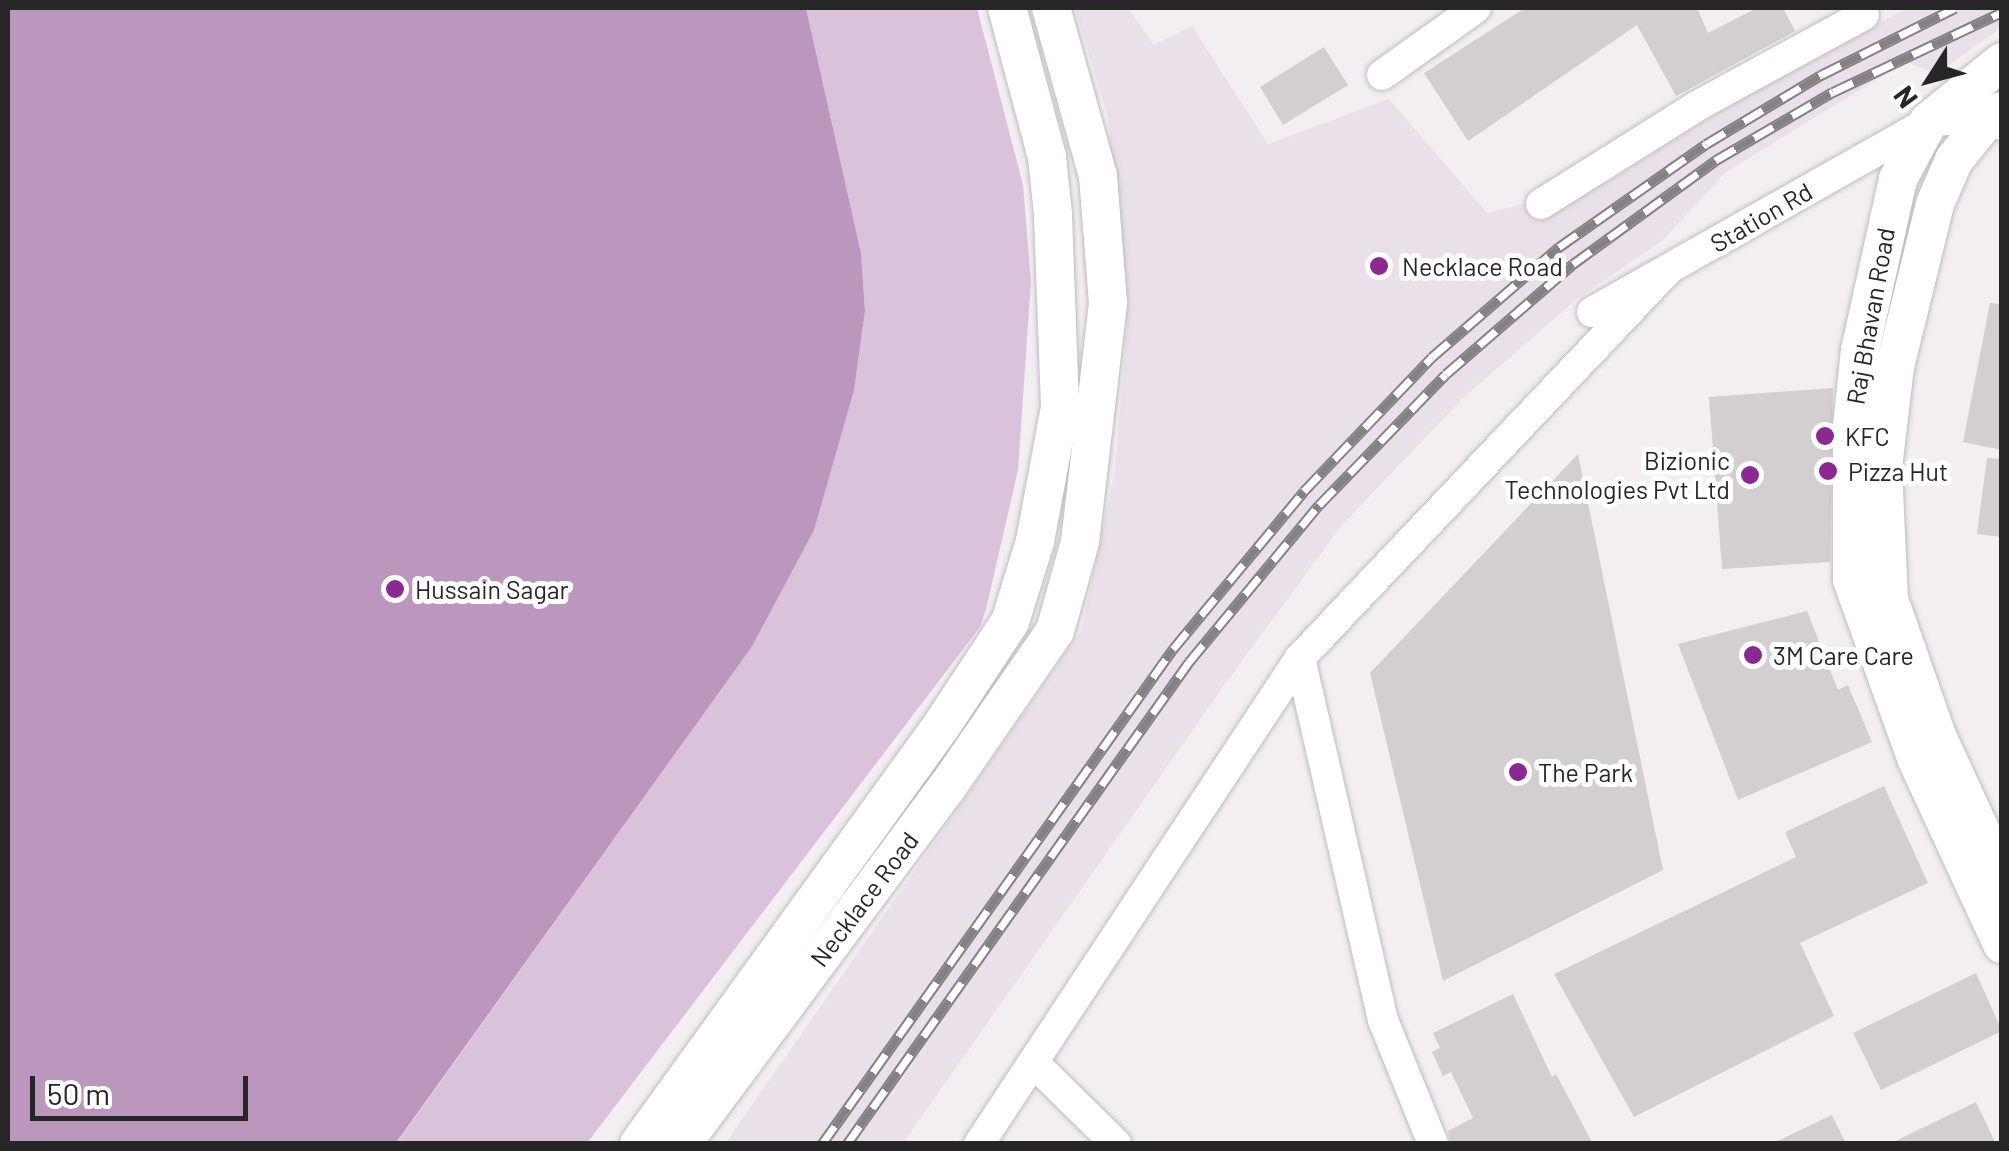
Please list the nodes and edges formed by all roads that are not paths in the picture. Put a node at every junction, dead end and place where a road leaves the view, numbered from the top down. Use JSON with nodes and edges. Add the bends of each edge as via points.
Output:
{"nodes":[{"id":1,"x":1007,"y":8,"type":"edge"},
{"id":2,"x":1052,"y":8,"type":"edge"},
{"id":3,"x":1476,"y":8,"type":"edge"},
{"id":4,"x":1866,"y":10,"type":"edge"},
{"id":5,"x":2002,"y":62,"type":"edge"},
{"id":6,"x":1382,"y":75,"type":"dead end"},
{"id":7,"x":1997,"y":118,"type":"edge"},
{"id":8,"x":1930,"y":122,"type":"junction"},
{"id":9,"x":1541,"y":204,"type":"dead end"},
{"id":10,"x":1668,"y":270,"type":"junction"},
{"id":11,"x":1592,"y":312,"type":"dead end"},
{"id":12,"x":1300,"y":658,"type":"junction"},
{"id":13,"x":934,"y":735,"type":"junction"},
{"id":14,"x":967,"y":758,"type":"junction"},
{"id":15,"x":2000,"y":869,"type":"edge"},
{"id":16,"x":2002,"y":944,"type":"edge"},
{"id":17,"x":1035,"y":1064,"type":"junction"},
{"id":18,"x":639,"y":1144,"type":"edge"},
{"id":19,"x":682,"y":1144,"type":"edge"},
{"id":20,"x":979,"y":1144,"type":"edge"},
{"id":21,"x":1116,"y":1144,"type":"edge"},
{"id":22,"x":1433,"y":1144,"type":"edge"}],
"edges":[{"from":1,"to":13,"type":"main road","name":"Necklace Road","via":[[1047,156],[1060,406],[1034,542],[1010,622]]},
{"from":2,"to":14,"type":"main road","name":"Necklace Road","via":[[1098,176],[1108,303],[1092,449],[1080,542],[1055,631]]},
{"from":3,"to":6,"type":"street"},
{"from":4,"to":9,"type":"street"},
{"from":5,"to":8,"type":"main road","name":"Raj Bhavan Road"},
{"from":7,"to":8,"type":"street"},
{"from":7,"to":15,"type":"main road","name":"Raj Bhavan Road","via":[[1954,160],[1935,204],[1895,367],[1883,468],[1890,599],[1936,736]]},
{"from":8,"to":10,"type":"street","name":"Station Rd"},
{"from":8,"to":16,"type":"main road","name":"Raj Bhavan Road","via":[[1898,179],[1860,350],[1852,426],[1852,580],[1916,758]]},
{"from":10,"to":11,"type":"street","name":"Station Rd"},
{"from":10,"to":12,"type":"street"},
{"from":12,"to":17,"type":"street"},
{"from":12,"to":22,"type":"street","via":[[1382,1020]]},
{"from":13,"to":14,"type":"main road"},
{"from":13,"to":18,"type":"main road","name":"Necklace Road"},
{"from":14,"to":19,"type":"main road","name":"Necklace Road"},
{"from":17,"to":20,"type":"street"},
{"from":17,"to":21,"type":"street"}]}
